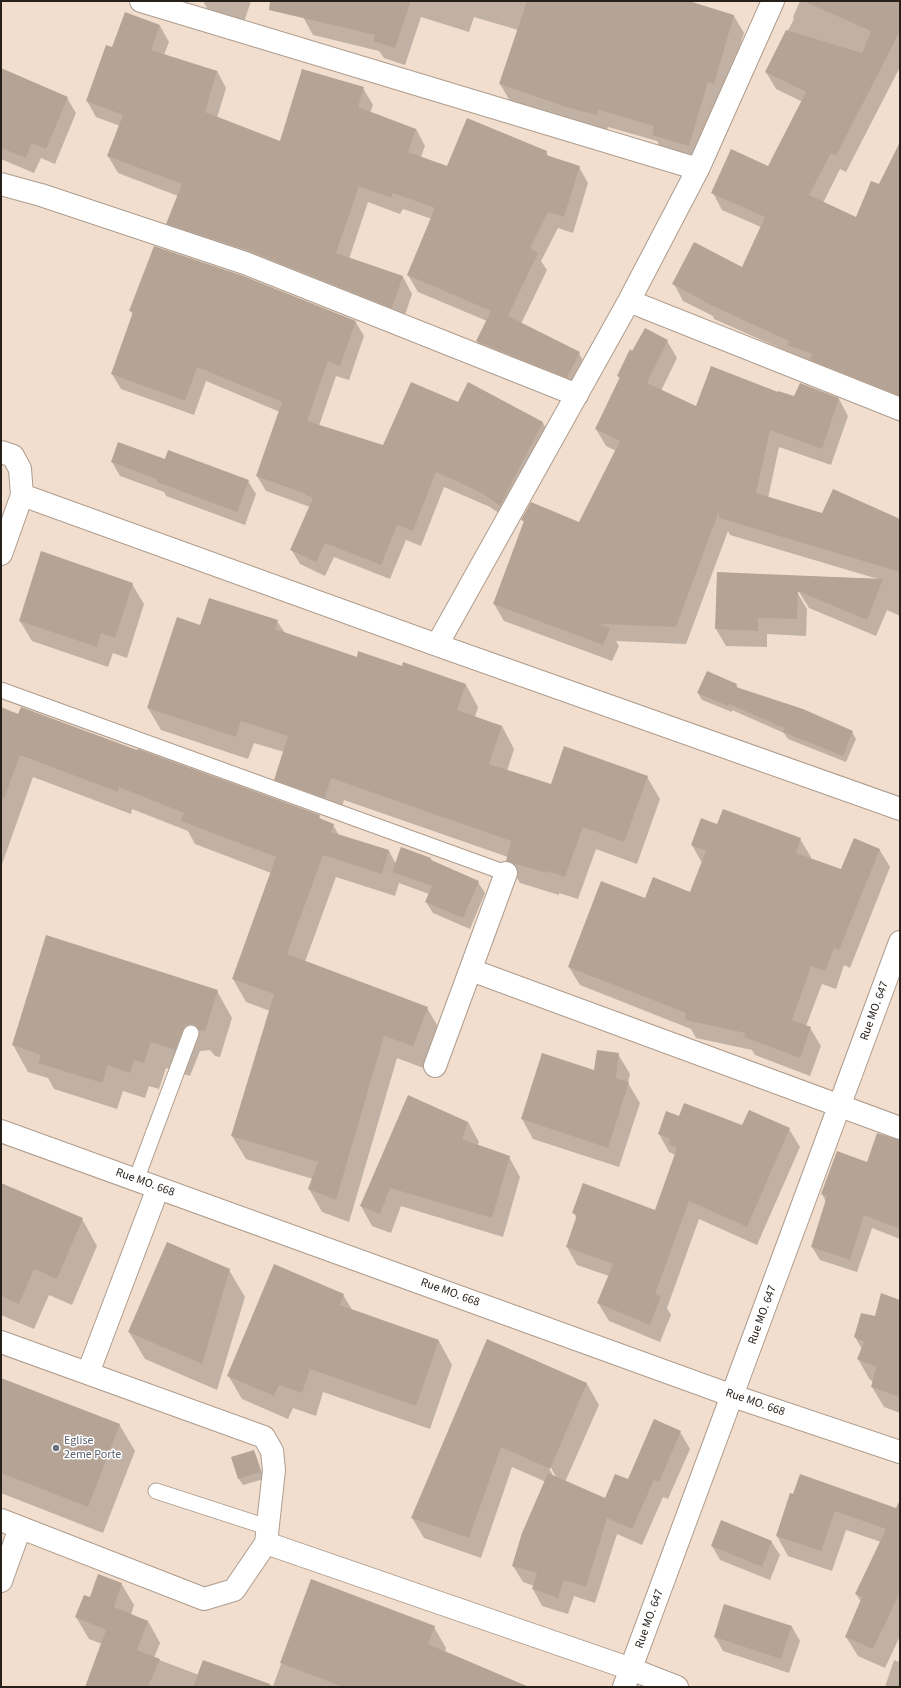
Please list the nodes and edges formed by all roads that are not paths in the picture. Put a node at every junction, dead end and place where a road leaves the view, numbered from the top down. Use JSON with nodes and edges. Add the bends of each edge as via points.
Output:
{"nodes":[{"id":1,"x":141,"y":1,"type":"edge"},
{"id":2,"x":773,"y":1,"type":"edge"},
{"id":3,"x":698,"y":169,"type":"junction"},
{"id":4,"x":1,"y":184,"type":"edge"},
{"id":5,"x":629,"y":301,"type":"junction"},
{"id":6,"x":577,"y":395,"type":"junction"},
{"id":7,"x":900,"y":409,"type":"edge"},
{"id":8,"x":1,"y":452,"type":"edge"},
{"id":9,"x":22,"y":495,"type":"junction"},
{"id":10,"x":1,"y":554,"type":"edge"},
{"id":11,"x":437,"y":646,"type":"junction"},
{"id":12,"x":1,"y":690,"type":"edge"},
{"id":13,"x":900,"y":809,"type":"edge"},
{"id":14,"x":506,"y":873,"type":"joint"},
{"id":15,"x":900,"y":942,"type":"edge"},
{"id":16,"x":471,"y":970,"type":"junction"},
{"id":17,"x":191,"y":1033,"type":"dead end"},
{"id":18,"x":435,"y":1066,"type":"dead end"},
{"id":19,"x":840,"y":1105,"type":"junction"},
{"id":20,"x":900,"y":1128,"type":"edge"},
{"id":21,"x":1,"y":1131,"type":"edge"},
{"id":22,"x":136,"y":1180,"type":"junction"},
{"id":23,"x":158,"y":1188,"type":"junction"},
{"id":24,"x":1,"y":1342,"type":"edge"},
{"id":25,"x":88,"y":1373,"type":"junction"},
{"id":26,"x":733,"y":1396,"type":"junction"},
{"id":27,"x":900,"y":1452,"type":"edge"},
{"id":28,"x":156,"y":1491,"type":"dead end"},
{"id":29,"x":10,"y":1524,"type":"edge"},
{"id":30,"x":266,"y":1535,"type":"junction"},
{"id":31,"x":1,"y":1581,"type":"edge"},
{"id":32,"x":628,"y":1678,"type":"edge"},
{"id":33,"x":677,"y":1687,"type":"edge"}],
"edges":[{"from":1,"to":3,"type":"street"},
{"from":2,"to":3,"type":"street"},
{"from":3,"to":5,"type":"street"},
{"from":4,"to":6,"type":"street","via":[[245,263]]},
{"from":5,"to":6,"type":"street"},
{"from":5,"to":7,"type":"street"},
{"from":6,"to":11,"type":"street"},
{"from":8,"to":9,"type":"street","via":[[13,456],[20,469]]},
{"from":9,"to":10,"type":"street"},
{"from":9,"to":11,"type":"street"},
{"from":11,"to":13,"type":"street"},
{"from":12,"to":14,"type":"lane"},
{"from":14,"to":16,"type":"street"},
{"from":15,"to":19,"type":"street","name":"Rue MO. 647"},
{"from":16,"to":18,"type":"street"},
{"from":16,"to":19,"type":"street"},
{"from":17,"to":22,"type":"lane"},
{"from":19,"to":20,"type":"street"},
{"from":19,"to":26,"type":"street","name":"Rue MO. 647"},
{"from":21,"to":22,"type":"street","name":"Rue MO. 668"},
{"from":22,"to":23,"type":"street","name":"Rue MO. 668"},
{"from":23,"to":25,"type":"street"},
{"from":23,"to":26,"type":"street","name":"Rue MO. 668"},
{"from":24,"to":25,"type":"street"},
{"from":25,"to":30,"type":"street","via":[[264,1437],[272,1451],[274,1470]]},
{"from":26,"to":27,"type":"street","name":"Rue MO. 668"},
{"from":26,"to":32,"type":"street","name":"Rue MO. 647"},
{"from":28,"to":30,"type":"lane"},
{"from":29,"to":30,"type":"street","via":[[204,1599],[234,1590]]},
{"from":29,"to":31,"type":"street"},
{"from":30,"to":32,"type":"street"},
{"from":32,"to":33,"type":"street"}]}
